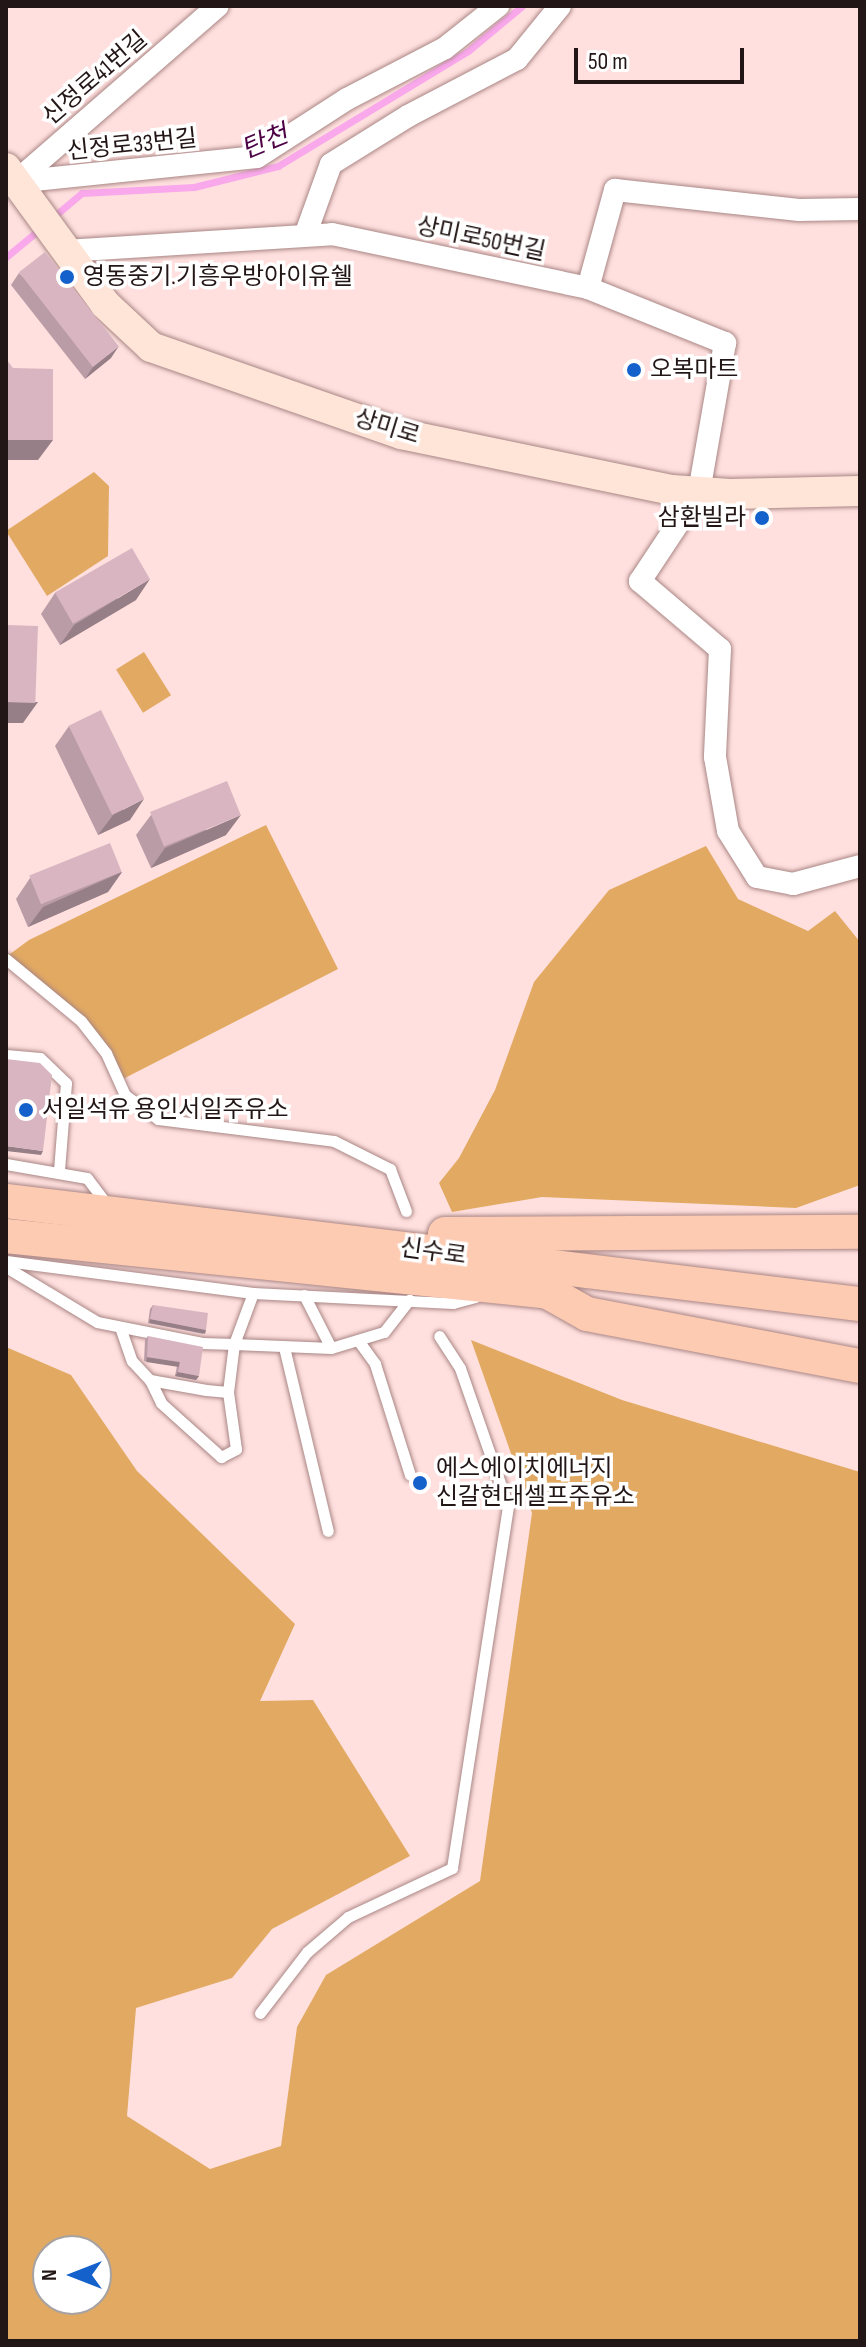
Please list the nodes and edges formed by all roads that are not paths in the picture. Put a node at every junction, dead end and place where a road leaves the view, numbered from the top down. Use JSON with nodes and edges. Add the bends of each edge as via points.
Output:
{"nodes":[{"id":1,"x":218,"y":6,"type":"edge"},
{"id":2,"x":498,"y":6,"type":"edge"},
{"id":3,"x":560,"y":6,"type":"edge"},
{"id":4,"x":9,"y":180,"type":"edge"},
{"id":5,"x":860,"y":209,"type":"edge"},
{"id":6,"x":306,"y":233,"type":"junction"},
{"id":7,"x":65,"y":251,"type":"junction"},
{"id":8,"x":588,"y":288,"type":"junction"},
{"id":9,"x":860,"y":491,"type":"edge"},
{"id":10,"x":699,"y":492,"type":"junction"},
{"id":11,"x":860,"y":866,"type":"edge"},
{"id":12,"x":6,"y":959,"type":"edge"},
{"id":13,"x":6,"y":1055,"type":"edge"},
{"id":14,"x":6,"y":1164,"type":"edge"},
{"id":15,"x":59,"y":1170,"type":"junction"},
{"id":16,"x":6,"y":1201,"type":"edge"},
{"id":17,"x":406,"y":1211,"type":"dead end"},
{"id":18,"x":113,"y":1213,"type":"junction"},
{"id":19,"x":860,"y":1232,"type":"edge"},
{"id":20,"x":6,"y":1236,"type":"edge"},
{"id":21,"x":353,"y":1240,"type":"junction"},
{"id":22,"x":6,"y":1264,"type":"edge"},
{"id":23,"x":533,"y":1289,"type":"junction"},
{"id":24,"x":253,"y":1293,"type":"junction"},
{"id":25,"x":304,"y":1295,"type":"junction"},
{"id":26,"x":409,"y":1300,"type":"junction"},
{"id":27,"x":860,"y":1304,"type":"edge"},
{"id":28,"x":860,"y":1324,"type":"edge"},
{"id":29,"x":120,"y":1327,"type":"junction"},
{"id":30,"x":439,"y":1336,"type":"dead end"},
{"id":31,"x":360,"y":1343,"type":"junction"},
{"id":32,"x":234,"y":1344,"type":"junction"},
{"id":33,"x":284,"y":1347,"type":"junction"},
{"id":34,"x":331,"y":1348,"type":"junction"},
{"id":35,"x":860,"y":1366,"type":"edge"},
{"id":36,"x":150,"y":1380,"type":"junction"},
{"id":37,"x":228,"y":1392,"type":"junction"},
{"id":38,"x":410,"y":1475,"type":"dead end"},
{"id":39,"x":328,"y":1531,"type":"dead end"},
{"id":40,"x":260,"y":2013,"type":"dead end"}],
"edges":[{"from":1,"to":4,"type":"street","name":"신정로41번길"},
{"from":2,"to":4,"type":"street","name":"신정로33번길","via":[[445,48],[347,99],[257,157]]},
{"from":3,"to":6,"type":"street","via":[[517,59],[331,164]]},
{"from":4,"to":7,"type":"street","name":"상미로"},
{"from":5,"to":8,"type":"street","via":[[799,210],[615,190]]},
{"from":6,"to":7,"type":"street","name":"상미로50번길"},
{"from":6,"to":8,"type":"street","name":"상미로50번길"},
{"from":7,"to":10,"type":"street","name":"상미로","via":[[105,304],[151,347],[401,434]]},
{"from":8,"to":10,"type":"street","name":"상미로50번길","via":[[725,343]]},
{"from":9,"to":10,"type":"street","name":"상미로"},
{"from":10,"to":11,"type":"street","via":[[640,581],[720,649],[715,757],[728,831],[757,877],[793,884]]},
{"from":12,"to":17,"type":"lane","via":[[81,1021],[106,1053],[125,1095],[158,1119],[334,1141],[390,1169]]},
{"from":13,"to":15,"type":"lane","via":[[40,1058],[66,1083]]},
{"from":14,"to":15,"type":"lane"},
{"from":15,"to":18,"type":"lane","via":[[87,1178]]},
{"from":16,"to":18,"type":"main road","name":"신수로"},
{"from":18,"to":21,"type":"main road","name":"신수로"},
{"from":19,"to":21,"type":"main road","via":[[603,1231],[509,1237],[408,1232]]},
{"from":20,"to":23,"type":"main road","name":"신수로","via":[[279,1268]]},
{"from":21,"to":27,"type":"main road","name":"신수로","via":[[641,1282]]},
{"from":22,"to":24,"type":"lane"},
{"from":22,"to":29,"type":"lane","via":[[97,1322]]},
{"from":23,"to":26,"type":"lane","via":[[453,1303]]},
{"from":23,"to":28,"type":"main road","name":"신수로"},
{"from":23,"to":35,"type":"main road","via":[[587,1314]]},
{"from":24,"to":25,"type":"lane"},
{"from":24,"to":32,"type":"lane"},
{"from":25,"to":26,"type":"lane"},
{"from":25,"to":34,"type":"lane"},
{"from":26,"to":31,"type":"lane","via":[[384,1332]]},
{"from":29,"to":32,"type":"lane"},
{"from":29,"to":36,"type":"lane","via":[[132,1361]]},
{"from":30,"to":40,"type":"lane","via":[[460,1368],[508,1506],[452,1868],[348,1917],[307,1952]]},
{"from":31,"to":34,"type":"lane"},
{"from":31,"to":38,"type":"lane","via":[[375,1364]]},
{"from":32,"to":33,"type":"lane"},
{"from":32,"to":37,"type":"lane"},
{"from":33,"to":34,"type":"lane"},
{"from":33,"to":39,"type":"lane"},
{"from":36,"to":37,"type":"lane"},
{"from":36,"to":37,"type":"lane","via":[[161,1403],[210,1452],[228,1457],[236,1449]]}]}
